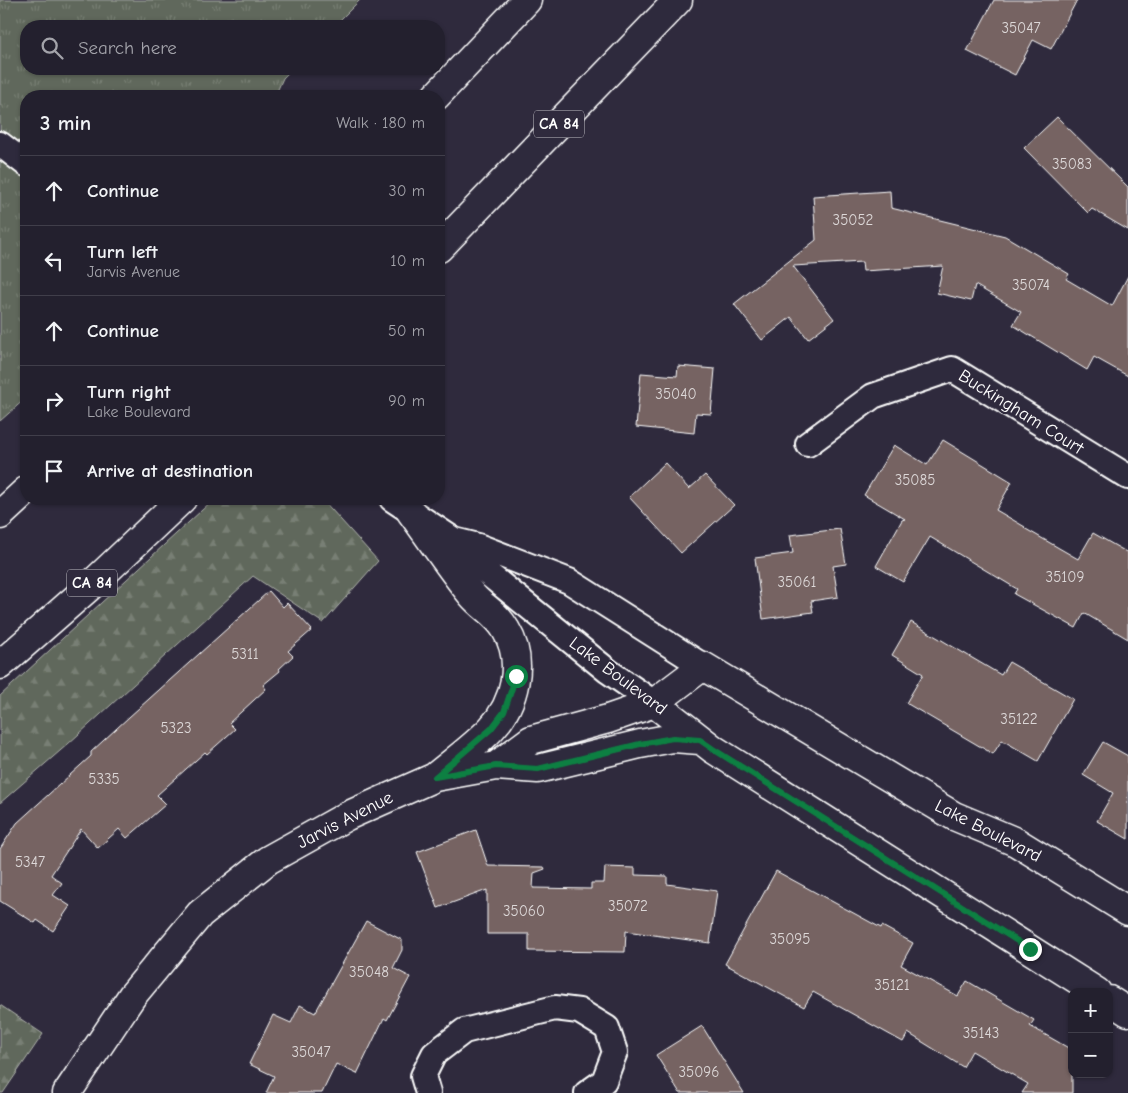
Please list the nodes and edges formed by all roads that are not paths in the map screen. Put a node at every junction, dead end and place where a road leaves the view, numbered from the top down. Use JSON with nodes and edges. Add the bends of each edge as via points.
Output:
{"nodes":[{"id":1,"x":527,"y":0,"type":"edge"},
{"id":2,"x":678,"y":0,"type":"edge"},
{"id":3,"x":442,"y":90,"type":"edge"},
{"id":4,"x":0,"y":144,"type":"edge"},
{"id":5,"x":20,"y":159,"type":"edge"},
{"id":6,"x":445,"y":242,"type":"edge"},
{"id":7,"x":808,"y":444,"type":"dead end"},
{"id":8,"x":1128,"y":477,"type":"edge"},
{"id":9,"x":20,"y":497,"type":"edge"},
{"id":10,"x":176,"y":505,"type":"edge"},
{"id":11,"x":401,"y":505,"type":"edge"},
{"id":12,"x":0,"y":515,"type":"edge"},
{"id":13,"x":454,"y":540,"type":"junction"},
{"id":14,"x":0,"y":665,"type":"edge"},
{"id":15,"x":703,"y":666,"type":"junction"},
{"id":16,"x":654,"y":703,"type":"junction"},
{"id":17,"x":700,"y":740,"type":"junction"},
{"id":18,"x":496,"y":766,"type":"junction"},
{"id":19,"x":435,"y":777,"type":"junction"},
{"id":20,"x":1128,"y":911,"type":"edge"},
{"id":21,"x":1091,"y":988,"type":"edge"},
{"id":22,"x":1113,"y":1003,"type":"edge"},
{"id":23,"x":1128,"y":1012,"type":"edge"},
{"id":24,"x":67,"y":1093,"type":"edge"},
{"id":25,"x":428,"y":1093,"type":"edge"},
{"id":26,"x":587,"y":1093,"type":"edge"}],
"edges":[{"from":1,"to":3,"type":"main road"},
{"from":2,"to":6,"type":"main road","number":"CA 84"},
{"from":4,"to":5,"type":"street"},
{"from":7,"to":8,"type":"street","name":"Buckingham Court","via":[[873,396],[952,369]]},
{"from":9,"to":12,"type":"main road"},
{"from":10,"to":14,"type":"main road","number":"CA 84"},
{"from":11,"to":13,"type":"street","name":"Lake Boulevard"},
{"from":11,"to":19,"type":"main road","via":[[474,596],[506,630],[516,660],[516,676],[504,712],[491,729]]},
{"from":13,"to":15,"type":"street","name":"Lake Boulevard","via":[[570,581]]},
{"from":13,"to":16,"type":"street","name":"Lake Boulevard","via":[[476,564],[608,671]]},
{"from":15,"to":16,"type":"main road","name":"Jarvis Avenue"},
{"from":15,"to":20,"type":"main road","name":"Lake Boulevard","via":[[954,816],[1016,842]]},
{"from":16,"to":17,"type":"main road","name":"Lake Boulevard"},
{"from":16,"to":18,"type":"main road","name":"Jarvis Avenue","via":[[531,740]]},
{"from":17,"to":18,"type":"main road","via":[[673,738],[538,769]]},
{"from":17,"to":21,"type":"main road","name":"Lake Boulevard"},
{"from":18,"to":19,"type":"main road","name":"Jarvis Avenue"},
{"from":19,"to":24,"type":"main road","name":"Jarvis Avenue","via":[[346,816],[268,860],[200,914],[132,996]]},
{"from":22,"to":23,"type":"main road"},
{"from":25,"to":26,"type":"street","via":[[423,1076],[434,1054],[464,1031],[555,1008],[579,1011],[607,1028],[616,1052],[604,1081]]}]}
